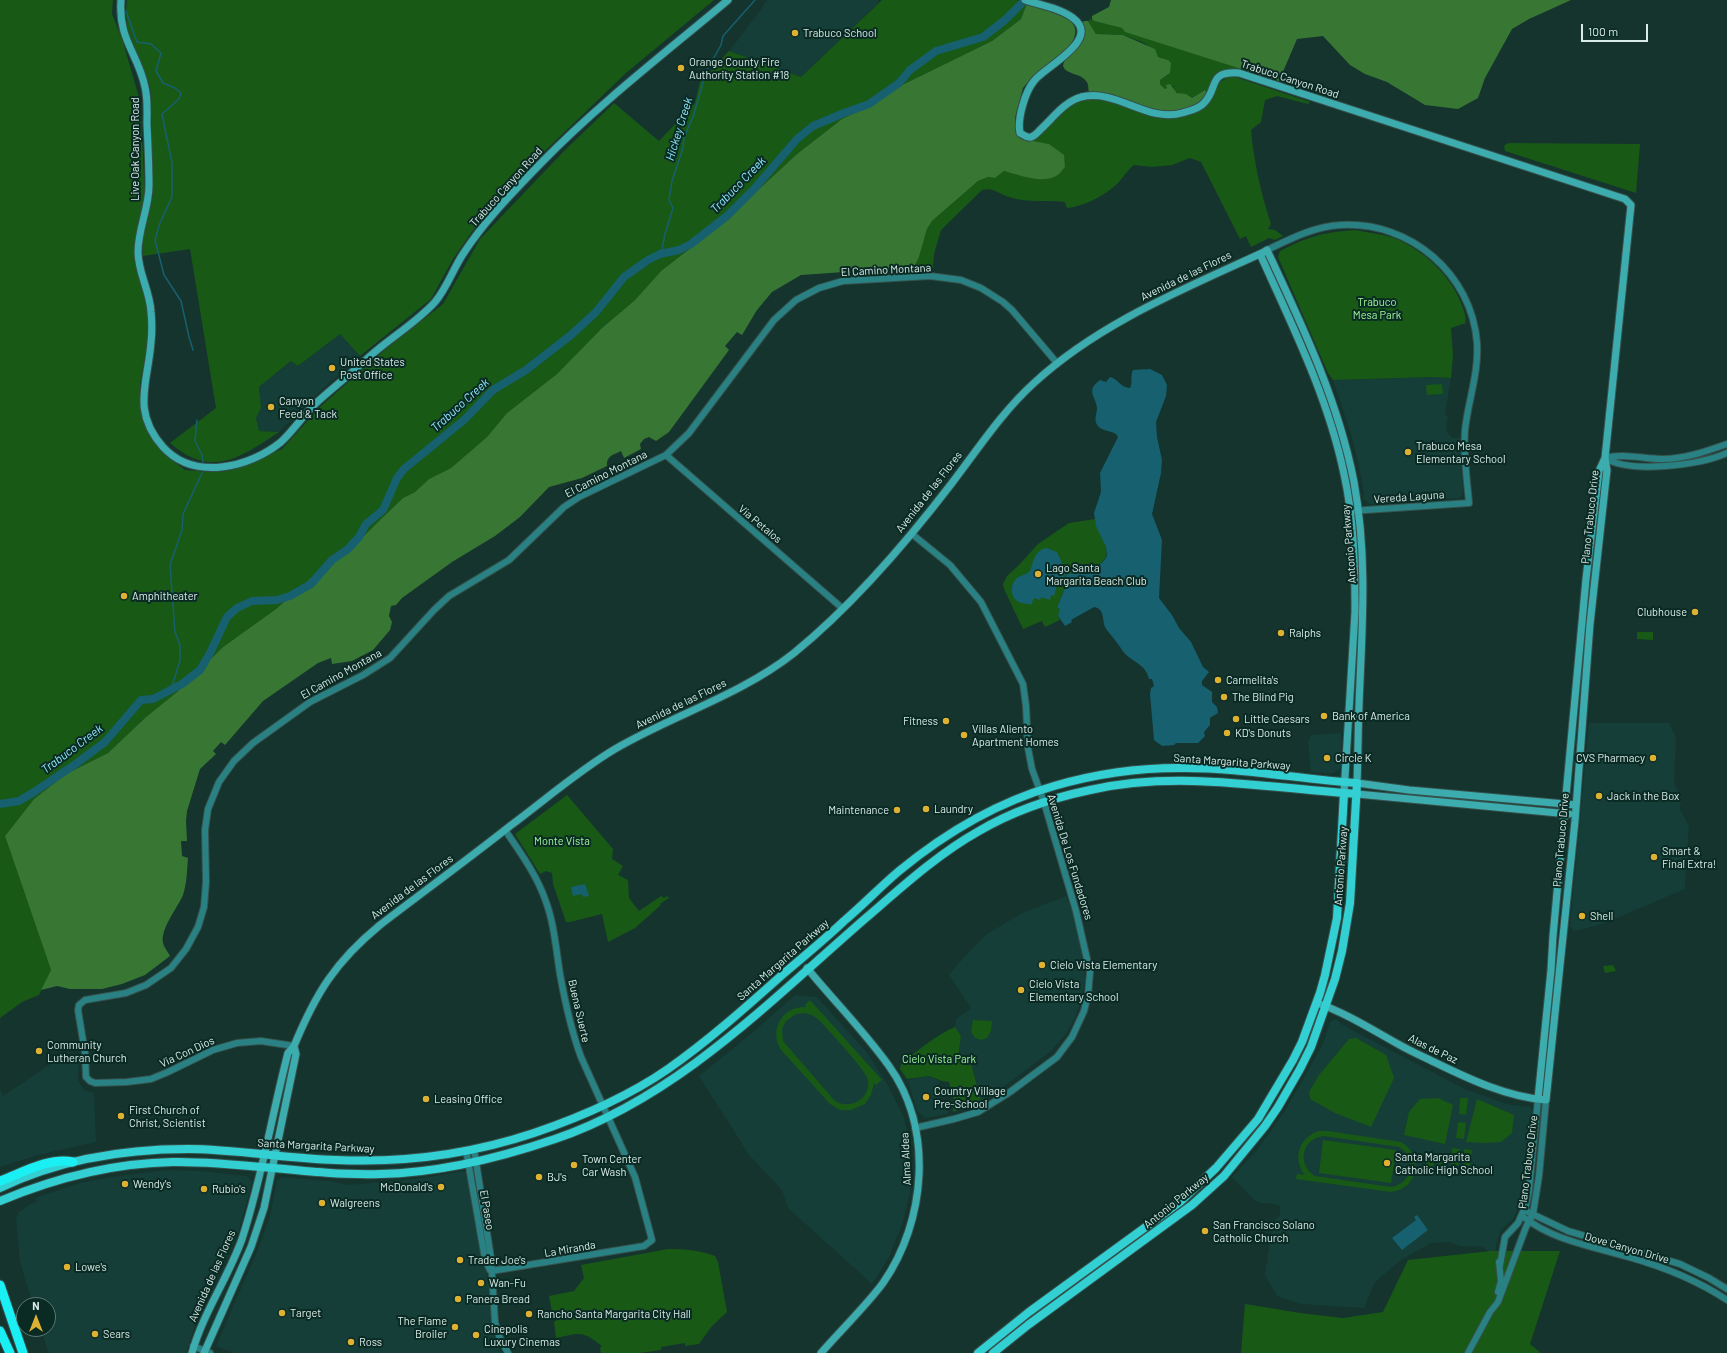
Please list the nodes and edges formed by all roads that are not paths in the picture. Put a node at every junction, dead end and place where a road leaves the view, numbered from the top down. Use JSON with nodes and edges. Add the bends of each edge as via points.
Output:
{"nodes":[{"id":1,"x":121,"y":0,"type":"edge"},
{"id":2,"x":728,"y":0,"type":"edge"},
{"id":3,"x":1025,"y":0,"type":"edge"},
{"id":4,"x":1625,"y":199,"type":"joint"},
{"id":5,"x":1267,"y":250,"type":"junction"},
{"id":6,"x":1260,"y":254,"type":"junction"},
{"id":7,"x":1057,"y":363,"type":"junction"},
{"id":8,"x":1727,"y":444,"type":"edge"},
{"id":9,"x":1727,"y":453,"type":"edge"},
{"id":10,"x":666,"y":455,"type":"junction"},
{"id":11,"x":175,"y":456,"type":"joint"},
{"id":12,"x":1605,"y":458,"type":"junction"},
{"id":13,"x":1469,"y":503,"type":"joint"},
{"id":14,"x":1355,"y":511,"type":"junction"},
{"id":15,"x":912,"y":534,"type":"junction"},
{"id":16,"x":842,"y":608,"type":"junction"},
{"id":17,"x":1345,"y":782,"type":"junction"},
{"id":18,"x":1357,"y":783,"type":"junction"},
{"id":19,"x":1040,"y":790,"type":"junction"},
{"id":20,"x":1344,"y":793,"type":"junction"},
{"id":21,"x":1356,"y":794,"type":"junction"},
{"id":22,"x":1044,"y":802,"type":"junction"},
{"id":23,"x":1566,"y":804,"type":"junction"},
{"id":24,"x":1576,"y":805,"type":"junction"},
{"id":25,"x":1565,"y":814,"type":"junction"},
{"id":26,"x":1575,"y":814,"type":"junction"},
{"id":27,"x":505,"y":830,"type":"junction"},
{"id":28,"x":807,"y":968,"type":"junction"},
{"id":29,"x":1317,"y":1002,"type":"junction"},
{"id":30,"x":1326,"y":1006,"type":"junction"},
{"id":31,"x":294,"y":1046,"type":"junction"},
{"id":32,"x":90,"y":1081,"type":"joint"},
{"id":33,"x":1538,"y":1099,"type":"junction"},
{"id":34,"x":1546,"y":1100,"type":"junction"},
{"id":35,"x":604,"y":1105,"type":"junction"},
{"id":36,"x":608,"y":1117,"type":"junction"},
{"id":37,"x":915,"y":1128,"type":"junction"},
{"id":38,"x":470,"y":1149,"type":"junction"},
{"id":39,"x":264,"y":1155,"type":"junction"},
{"id":40,"x":275,"y":1156,"type":"junction"},
{"id":41,"x":73,"y":1162,"type":"junction"},
{"id":42,"x":472,"y":1162,"type":"junction"},
{"id":43,"x":261,"y":1167,"type":"junction"},
{"id":44,"x":273,"y":1168,"type":"junction"},
{"id":45,"x":0,"y":1182,"type":"edge"},
{"id":46,"x":0,"y":1188,"type":"edge"},
{"id":47,"x":0,"y":1201,"type":"edge"},
{"id":48,"x":1523,"y":1213,"type":"junction"},
{"id":49,"x":1533,"y":1214,"type":"junction"},
{"id":50,"x":1529,"y":1222,"type":"junction"},
{"id":51,"x":650,"y":1242,"type":"joint"},
{"id":52,"x":491,"y":1272,"type":"junction"},
{"id":53,"x":0,"y":1285,"type":"edge"},
{"id":54,"x":1727,"y":1289,"type":"edge"},
{"id":55,"x":1727,"y":1300,"type":"edge"},
{"id":56,"x":1490,"y":1312,"type":"junction"},
{"id":57,"x":0,"y":1331,"type":"edge"},
{"id":58,"x":192,"y":1350,"type":"edge"},
{"id":59,"x":206,"y":1352,"type":"edge"},
{"id":60,"x":10,"y":1353,"type":"edge"},
{"id":61,"x":23,"y":1353,"type":"edge"},
{"id":62,"x":508,"y":1353,"type":"edge"},
{"id":63,"x":821,"y":1353,"type":"edge"},
{"id":64,"x":978,"y":1353,"type":"edge"},
{"id":65,"x":993,"y":1353,"type":"edge"},
{"id":66,"x":1468,"y":1353,"type":"edge"}],
"edges":[{"from":1,"to":11,"type":"main road","name":"Live Oak Canyon Road","via":[[120,16],[124,34],[140,70],[146,92],[148,199],[138,252],[151,308],[152,342],[143,395],[148,424],[164,448]]},
{"from":2,"to":11,"type":"main road","name":"Trabuco Canyon Road","via":[[618,92],[545,160],[498,208],[479,232],[433,304],[315,404],[280,442],[253,457],[219,468],[195,466]]},
{"from":3,"to":4,"type":"main road","name":"Trabuco Canyon Road","via":[[1075,19],[1080,32],[1079,40],[1066,55],[1044,70],[1030,86],[1019,123],[1020,133],[1027,137],[1038,132],[1065,105],[1081,97],[1101,97],[1157,114],[1174,115],[1203,104],[1220,76],[1239,73]]},
{"from":4,"to":12,"type":"main road","name":"Plano Trabuco Drive","via":[[1630,202],[1632,209]]},
{"from":5,"to":6,"type":"main road","name":"Avenida de las Flores"},
{"from":5,"to":13,"type":"street","name":"Avenida de las Flores","via":[[1319,229],[1357,224],[1388,230],[1412,242],[1445,267],[1468,304],[1477,344],[1476,370],[1465,436]]},
{"from":5,"to":14,"type":"main road","name":"Antonio Parkway","via":[[1332,399],[1346,450]]},
{"from":6,"to":7,"type":"main road","name":"Avenida de las Flores","via":[[1124,320]]},
{"from":6,"to":14,"type":"main road","name":"Antonio Parkway","via":[[1318,386]]},
{"from":7,"to":10,"type":"street","name":"El Camino Montana","via":[[1012,310],[992,294],[970,283],[930,276],[835,282],[811,291],[783,310],[689,433]]},
{"from":7,"to":15,"type":"main road","name":"Avenida de las Flores","via":[[1030,386],[1005,413]]},
{"from":8,"to":12,"type":"street","via":[[1665,459],[1615,455]]},
{"from":9,"to":12,"type":"street","via":[[1699,462],[1659,466],[1614,464]]},
{"from":10,"to":16,"type":"street","name":"Via Petalos"},
{"from":10,"to":32,"type":"street","name":"El Camino Montana","via":[[564,507],[510,560],[462,587],[443,601],[390,658],[310,702],[246,749],[234,761],[213,794],[208,809],[205,830],[204,907],[198,927],[186,950],[171,968],[146,985],[126,993],[80,1003],[78,1010],[86,1077]]},
{"from":12,"to":23,"type":"main road","name":"Plano Trabuco Drive","via":[[1599,471],[1586,579]]},
{"from":12,"to":24,"type":"main road","name":"Plano Trabuco Drive","via":[[1607,470],[1587,655]]},
{"from":13,"to":14,"type":"street","name":"Vereda Laguna"},
{"from":14,"to":17,"type":"main road","name":"Antonio Parkway","via":[[1355,612]]},
{"from":14,"to":18,"type":"main road","name":"Antonio Parkway","via":[[1362,550],[1364,608]]},
{"from":15,"to":16,"type":"main road","name":"Avenida de las Flores"},
{"from":15,"to":19,"type":"street","name":"Avenida De Los Fundadores","via":[[950,565],[981,602],[1018,673],[1025,693],[1029,753]]},
{"from":16,"to":27,"type":"main road","name":"Avenida de las Flores","via":[[807,642],[780,663],[750,682],[613,750]]},
{"from":17,"to":18,"type":"main road","name":"Santa Margarita Parkway"},
{"from":17,"to":19,"type":"main road","name":"Santa Margarita Parkway","via":[[1181,768],[1132,770]]},
{"from":17,"to":20,"type":"main road","name":"Antonio Parkway"},
{"from":18,"to":21,"type":"main road","name":"Antonio Parkway"},
{"from":18,"to":23,"type":"main road","name":"Santa Margarita Parkway"},
{"from":19,"to":22,"type":"street","name":"Avenida De Los Fundadores"},
{"from":19,"to":35,"type":"main road","name":"Santa Margarita Parkway","via":[[1001,806],[927,849],[708,1039],[666,1070]]},
{"from":20,"to":21,"type":"main road","name":"Santa Margarita Parkway"},
{"from":20,"to":22,"type":"main road","name":"Santa Margarita Parkway","via":[[1180,780],[1131,782]]},
{"from":20,"to":29,"type":"main road","name":"Antonio Parkway","via":[[1337,918]]},
{"from":21,"to":25,"type":"main road","name":"Santa Margarita Parkway"},
{"from":21,"to":30,"type":"main road","name":"Antonio Parkway","via":[[1348,920]]},
{"from":22,"to":28,"type":"main road","name":"Santa Margarita Parkway","via":[[980,830],[935,860]]},
{"from":22,"to":37,"type":"street","name":"Avenida De Los Fundadores","via":[[1089,963],[1088,995],[1080,1023],[1057,1057],[994,1102],[978,1112]]},
{"from":23,"to":24,"type":"main road","name":"Santa Margarita Parkway"},
{"from":23,"to":25,"type":"main road","name":"Plano Trabuco Drive"},
{"from":24,"to":26,"type":"main road","name":"Plano Trabuco Drive"},
{"from":25,"to":26,"type":"main road","name":"Santa Margarita Parkway"},
{"from":25,"to":33,"type":"main road","name":"Plano Trabuco Drive"},
{"from":26,"to":34,"type":"main road","name":"Plano Trabuco Drive"},
{"from":27,"to":31,"type":"main road","name":"Avenida de las Flores","via":[[380,925],[353,949],[319,991]]},
{"from":27,"to":35,"type":"street","name":"Buena Suerte","via":[[528,864],[546,900],[569,1020],[580,1057]]},
{"from":28,"to":36,"type":"main road","name":"Santa Margarita Parkway","via":[[713,1050],[680,1074]]},
{"from":28,"to":37,"type":"main road","name":"Alma Aldea","via":[[889,1067],[904,1092]]},
{"from":29,"to":30,"type":"main road","name":"Alas de Paz"},
{"from":29,"to":64,"type":"main road","name":"Antonio Parkway","via":[[1293,1060],[1258,1119],[1216,1168],[1180,1202]]},
{"from":30,"to":33,"type":"main road","name":"Alas de Paz","via":[[1347,1014],[1400,1045],[1460,1074],[1497,1089]]},
{"from":30,"to":65,"type":"main road","name":"Antonio Parkway","via":[[1310,1047],[1289,1089],[1265,1126],[1224,1176],[1192,1205]]},
{"from":31,"to":32,"type":"street","name":"Via Con Dios","via":[[261,1041],[240,1042],[213,1050],[150,1078],[127,1082]]},
{"from":31,"to":39,"type":"main road","name":"Avenida de las Flores","via":[[288,1053]]},
{"from":31,"to":40,"type":"main road","name":"Avenida de las Flores","via":[[296,1054]]},
{"from":33,"to":34,"type":"main road","name":"Alas de Paz"},
{"from":33,"to":48,"type":"street","name":"Plano Trabuco Drive","via":[[1529,1190]]},
{"from":34,"to":49,"type":"street","name":"Plano Trabuco Drive"},
{"from":35,"to":36,"type":"street","name":"Buena Suerte"},
{"from":35,"to":38,"type":"main road","name":"Santa Margarita Parkway","via":[[528,1135]]},
{"from":36,"to":42,"type":"main road","name":"Santa Margarita Parkway","via":[[587,1127],[511,1153]]},
{"from":36,"to":51,"type":"street","name":"Buena Suerte","via":[[635,1177],[651,1235]]},
{"from":37,"to":63,"type":"main road","name":"Alma Aldea","via":[[919,1176],[918,1196],[911,1227],[882,1283]]},
{"from":38,"to":40,"type":"main road","name":"Santa Margarita Parkway","via":[[377,1161]]},
{"from":38,"to":42,"type":"street","name":"El Paseo"},
{"from":39,"to":40,"type":"main road","name":"Santa Margarita Parkway"},
{"from":39,"to":41,"type":"main road","name":"Santa Margarita Parkway","via":[[184,1149],[121,1153]]},
{"from":39,"to":43,"type":"main road","name":"Avenida de las Flores"},
{"from":40,"to":44,"type":"main road","name":"Avenida de las Flores"},
{"from":41,"to":45,"type":"highway","via":[[52,1162]]},
{"from":41,"to":46,"type":"main road","name":"Santa Margarita Parkway"},
{"from":42,"to":44,"type":"main road","name":"Santa Margarita Parkway","via":[[378,1175],[328,1174]]},
{"from":42,"to":52,"type":"street","name":"El Paseo","via":[[485,1259]]},
{"from":43,"to":44,"type":"main road","name":"Santa Margarita Parkway"},
{"from":43,"to":47,"type":"main road","name":"Santa Margarita Parkway","via":[[170,1162],[98,1169]]},
{"from":43,"to":58,"type":"main road","name":"Avenida de las Flores","via":[[241,1240]]},
{"from":44,"to":59,"type":"main road","name":"Avenida de las Flores","via":[[264,1208],[251,1247]]},
{"from":48,"to":49,"type":"street","name":"Dove Canyon Drive"},
{"from":48,"to":50,"type":"street","name":"Dove Canyon Drive"},
{"from":48,"to":56,"type":"street","via":[[1518,1223],[1508,1232],[1504,1242],[1500,1265],[1501,1281]]},
{"from":49,"to":50,"type":"street","name":"Plano Trabuco Drive"},
{"from":49,"to":54,"type":"street","name":"Dove Canyon Drive","via":[[1568,1231],[1680,1264]]},
{"from":50,"to":55,"type":"street","name":"Dove Canyon Drive","via":[[1565,1240],[1635,1259],[1682,1276]]},
{"from":50,"to":56,"type":"street","name":"Plano Trabuco Drive","via":[[1498,1302]]},
{"from":51,"to":52,"type":"street","name":"La Miranda","via":[[638,1247]]},
{"from":52,"to":62,"type":"street","name":"El Paseo","via":[[495,1293],[496,1329]]},
{"from":53,"to":61,"type":"highway"},
{"from":56,"to":66,"type":"street"},
{"from":57,"to":60,"type":"highway"},
{"from":58,"to":59,"type":"street"}]}
